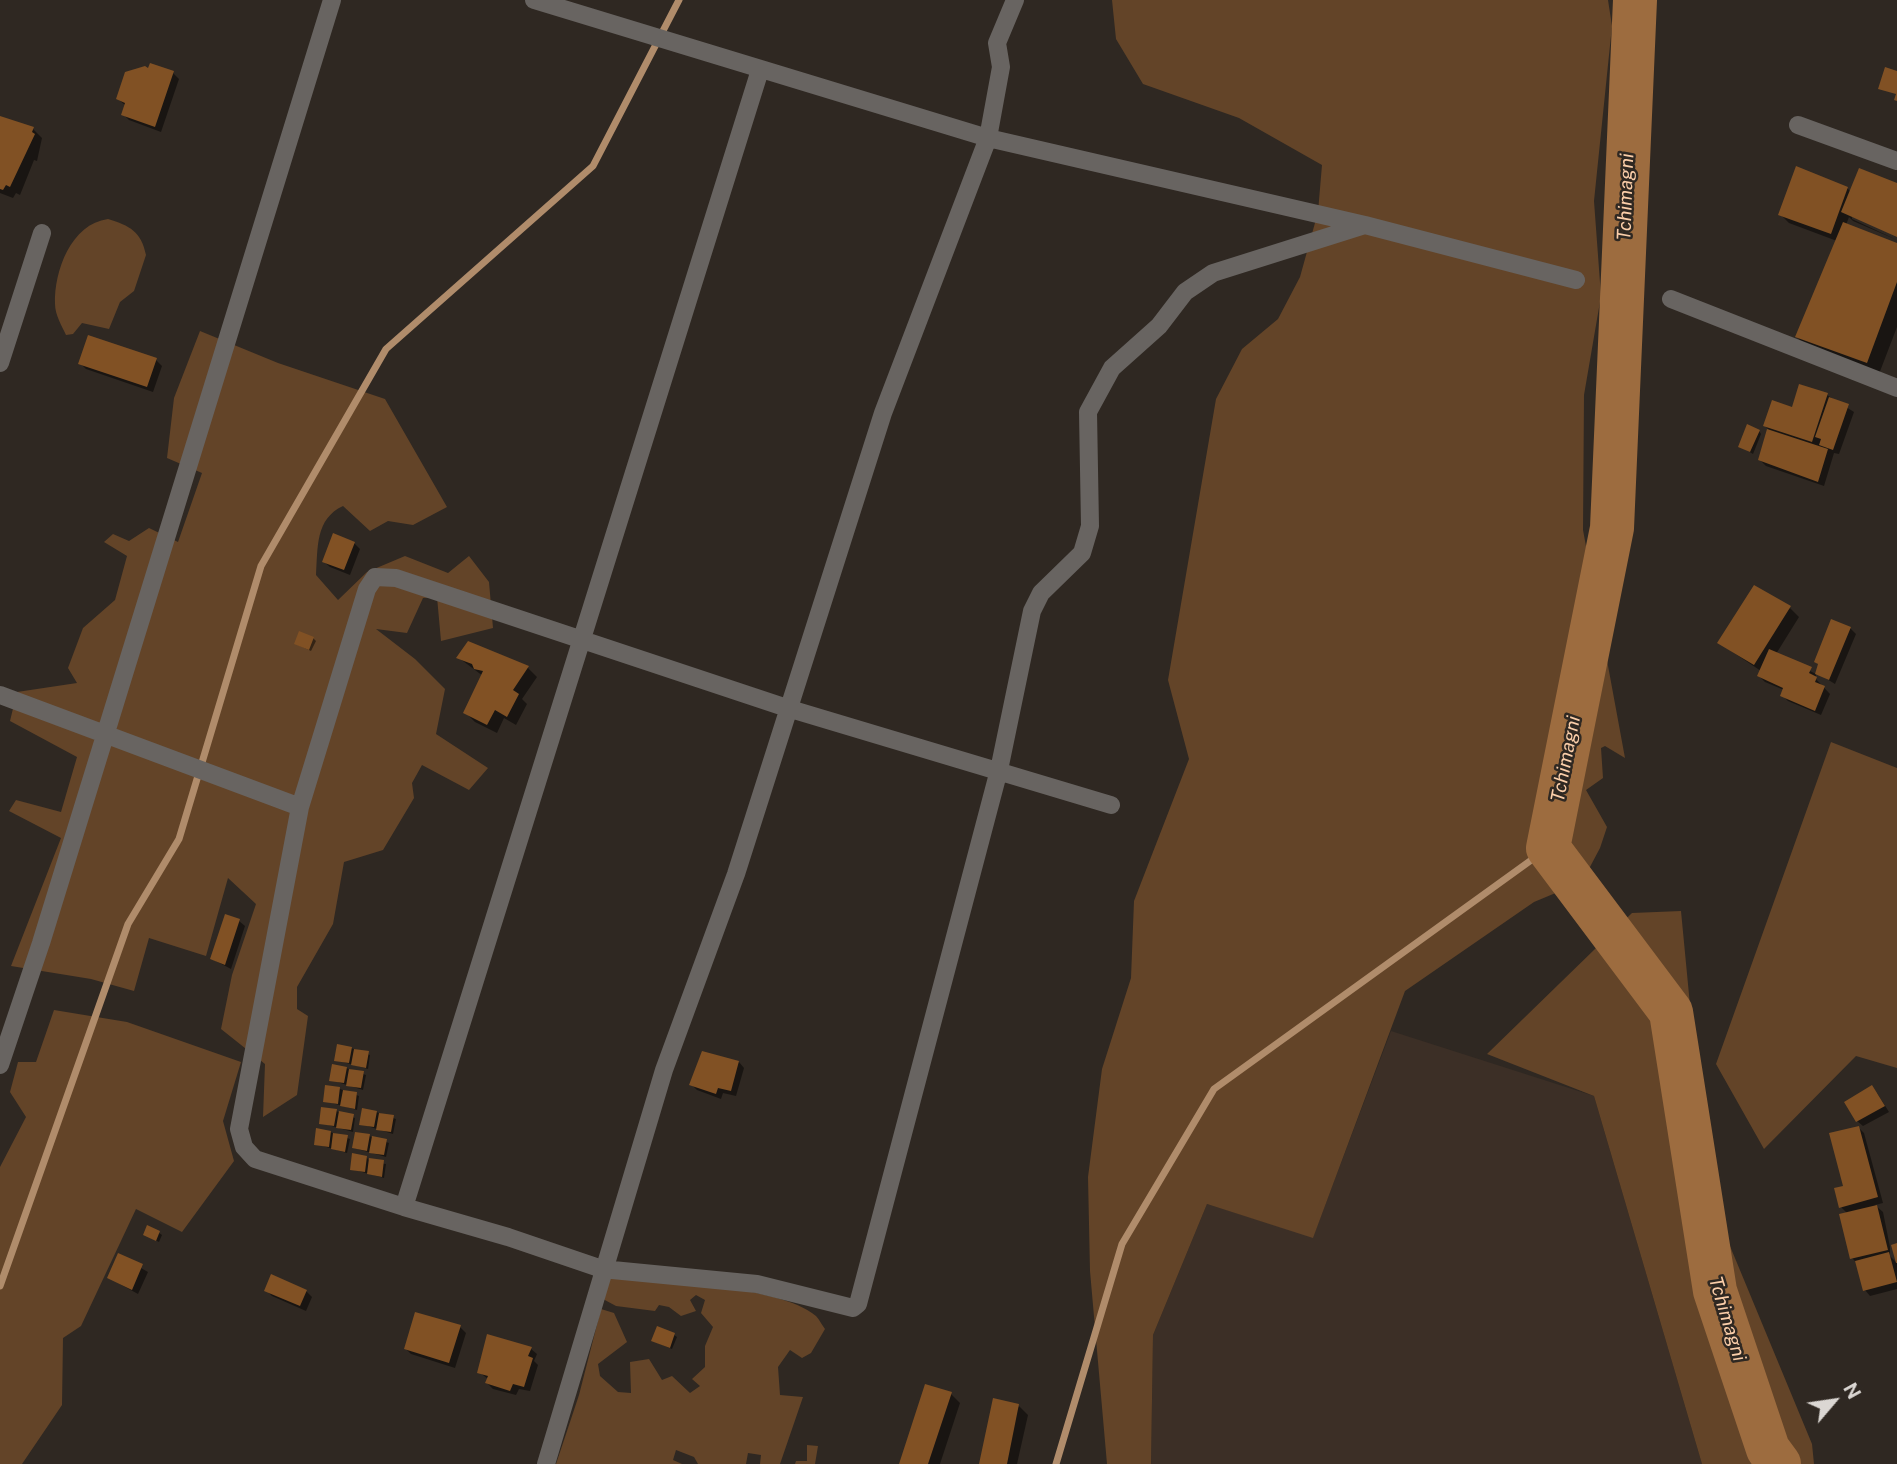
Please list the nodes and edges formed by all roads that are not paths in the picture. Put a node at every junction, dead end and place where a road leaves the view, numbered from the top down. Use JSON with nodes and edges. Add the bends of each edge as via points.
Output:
{"nodes":[{"id":1,"x":332,"y":0,"type":"edge"},
{"id":2,"x":534,"y":0,"type":"edge"},
{"id":3,"x":1015,"y":0,"type":"edge"},
{"id":4,"x":760,"y":70,"type":"junction"},
{"id":5,"x":1798,"y":125,"type":"dead end"},
{"id":6,"x":988,"y":138,"type":"junction"},
{"id":7,"x":1897,"y":161,"type":"edge"},
{"id":8,"x":1365,"y":225,"type":"junction"},
{"id":9,"x":42,"y":233,"type":"dead end"},
{"id":10,"x":1576,"y":280,"type":"dead end"},
{"id":11,"x":1671,"y":299,"type":"dead end"},
{"id":12,"x":0,"y":363,"type":"edge"},
{"id":13,"x":1897,"y":388,"type":"edge"},
{"id":14,"x":580,"y":637,"type":"junction"},
{"id":15,"x":0,"y":695,"type":"edge"},
{"id":16,"x":787,"y":708,"type":"junction"},
{"id":17,"x":107,"y":733,"type":"junction"},
{"id":18,"x":999,"y":770,"type":"junction"},
{"id":19,"x":1111,"y":805,"type":"dead end"},
{"id":20,"x":300,"y":807,"type":"junction"},
{"id":21,"x":0,"y":1065,"type":"edge"},
{"id":22,"x":404,"y":1207,"type":"junction"},
{"id":23,"x":602,"y":1269,"type":"junction"},
{"id":24,"x":546,"y":1464,"type":"edge"}],
"edges":[{"from":1,"to":17,"type":"street"},
{"from":2,"to":4,"type":"street"},
{"from":3,"to":6,"type":"street","via":[[996,43],[1001,67]]},
{"from":4,"to":6,"type":"street"},
{"from":4,"to":14,"type":"street"},
{"from":5,"to":7,"type":"street"},
{"from":6,"to":8,"type":"street"},
{"from":6,"to":16,"type":"street","via":[[883,413]]},
{"from":8,"to":10,"type":"street"},
{"from":8,"to":18,"type":"street","via":[[1213,273],[1185,292],[1159,326],[1101,383],[1087,412],[1090,526],[1082,553],[1041,593],[1032,611]]},
{"from":9,"to":12,"type":"street"},
{"from":11,"to":13,"type":"street"},
{"from":14,"to":16,"type":"street"},
{"from":14,"to":20,"type":"street","via":[[396,579],[375,577],[367,589]]},
{"from":14,"to":22,"type":"street"},
{"from":15,"to":17,"type":"street"},
{"from":16,"to":18,"type":"street"},
{"from":16,"to":23,"type":"street","via":[[736,874],[664,1070]]},
{"from":17,"to":20,"type":"street"},
{"from":17,"to":21,"type":"street"},
{"from":18,"to":19,"type":"street"},
{"from":18,"to":23,"type":"street","via":[[858,1304],[849,1309],[757,1284]]},
{"from":20,"to":22,"type":"street","via":[[239,1129],[244,1147],[254,1159]]},
{"from":22,"to":23,"type":"street"},
{"from":23,"to":24,"type":"street"}]}
